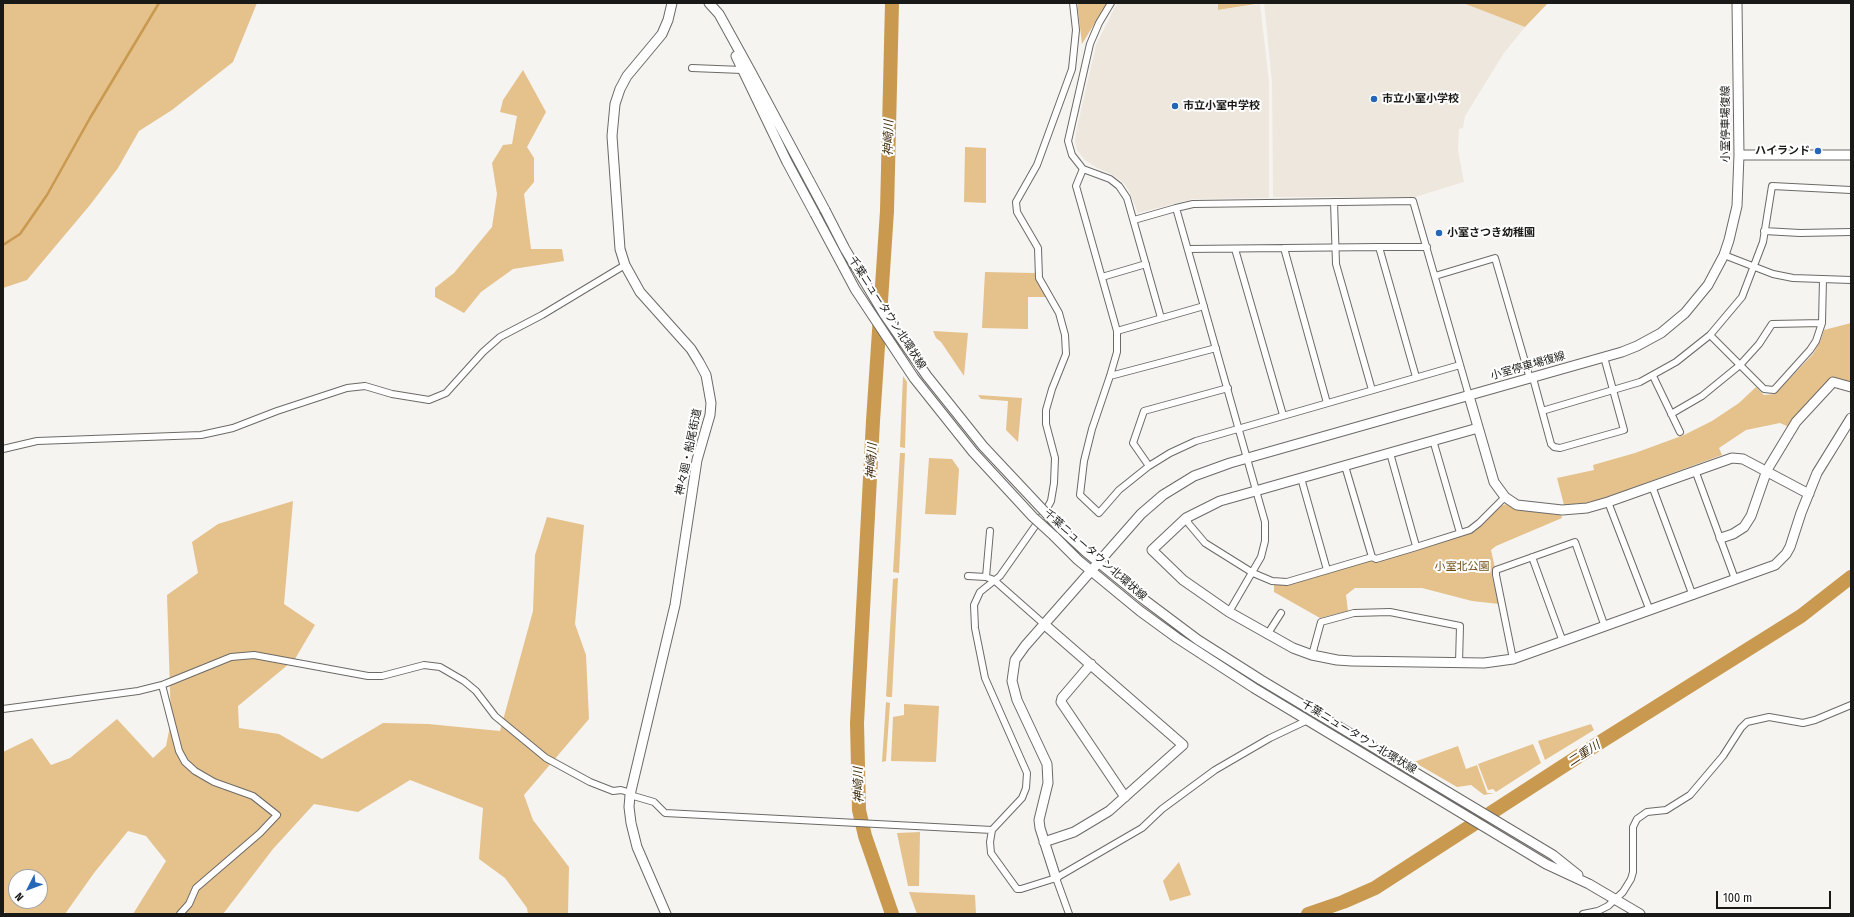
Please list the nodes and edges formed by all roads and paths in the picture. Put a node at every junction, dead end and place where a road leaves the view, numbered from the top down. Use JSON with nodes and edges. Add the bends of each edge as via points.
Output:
{"nodes":[{"id":1,"x":672,"y":3,"type":"edge"},
{"id":2,"x":709,"y":3,"type":"edge"},
{"id":3,"x":1073,"y":3,"type":"edge"},
{"id":4,"x":1111,"y":3,"type":"edge"},
{"id":5,"x":1737,"y":3,"type":"edge"},
{"id":6,"x":719,"y":14,"type":"junction"},
{"id":7,"x":692,"y":68,"type":"dead end"},
{"id":8,"x":742,"y":70,"type":"junction"},
{"id":9,"x":1739,"y":155,"type":"junction"},
{"id":10,"x":1851,"y":155,"type":"edge"},
{"id":11,"x":1083,"y":169,"type":"junction"},
{"id":12,"x":1851,"y":190,"type":"edge"},
{"id":13,"x":1334,"y":202,"type":"junction"},
{"id":14,"x":1176,"y":208,"type":"junction"},
{"id":15,"x":1134,"y":220,"type":"junction"},
{"id":16,"x":1764,"y":231,"type":"junction"},
{"id":17,"x":1851,"y":232,"type":"edge"},
{"id":18,"x":1379,"y":247,"type":"junction"},
{"id":19,"x":1426,"y":247,"type":"junction"},
{"id":20,"x":1284,"y":248,"type":"junction"},
{"id":21,"x":1335,"y":248,"type":"junction"},
{"id":22,"x":1188,"y":249,"type":"junction"},
{"id":23,"x":1236,"y":249,"type":"junction"},
{"id":24,"x":1724,"y":255,"type":"junction"},
{"id":25,"x":1146,"y":264,"type":"junction"},
{"id":26,"x":625,"y":265,"type":"junction"},
{"id":27,"x":1754,"y":267,"type":"junction"},
{"id":28,"x":1435,"y":276,"type":"junction"},
{"id":29,"x":1102,"y":277,"type":"junction"},
{"id":30,"x":1823,"y":279,"type":"junction"},
{"id":31,"x":1851,"y":280,"type":"edge"},
{"id":32,"x":1204,"y":306,"type":"junction"},
{"id":33,"x":1161,"y":318,"type":"junction"},
{"id":34,"x":1822,"y":323,"type":"junction"},
{"id":35,"x":1117,"y":331,"type":"junction"},
{"id":36,"x":1710,"y":335,"type":"junction"},
{"id":37,"x":1216,"y":348,"type":"junction"},
{"id":38,"x":1604,"y":357,"type":"junction"},
{"id":39,"x":1460,"y":365,"type":"junction"},
{"id":40,"x":1740,"y":365,"type":"junction"},
{"id":41,"x":1110,"y":376,"type":"junction"},
{"id":42,"x":1653,"y":376,"type":"junction"},
{"id":43,"x":1416,"y":377,"type":"junction"},
{"id":44,"x":1532,"y":378,"type":"junction"},
{"id":45,"x":1851,"y":387,"type":"edge"},
{"id":46,"x":1228,"y":388,"type":"junction"},
{"id":47,"x":1372,"y":390,"type":"junction"},
{"id":48,"x":1613,"y":390,"type":"junction"},
{"id":49,"x":1469,"y":396,"type":"junction"},
{"id":50,"x":1327,"y":403,"type":"junction"},
{"id":51,"x":1542,"y":410,"type":"junction"},
{"id":52,"x":1671,"y":414,"type":"junction"},
{"id":53,"x":1283,"y":415,"type":"junction"},
{"id":54,"x":1851,"y":418,"type":"edge"},
{"id":55,"x":1239,"y":428,"type":"junction"},
{"id":56,"x":1478,"y":428,"type":"junction"},
{"id":57,"x":1680,"y":432,"type":"dead end"},
{"id":58,"x":1433,"y":440,"type":"junction"},
{"id":59,"x":3,"y":449,"type":"edge"},
{"id":60,"x":1390,"y":453,"type":"junction"},
{"id":61,"x":1248,"y":459,"type":"junction"},
{"id":62,"x":1149,"y":466,"type":"junction"},
{"id":63,"x":1345,"y":466,"type":"junction"},
{"id":64,"x":1695,"y":470,"type":"junction"},
{"id":65,"x":1767,"y":470,"type":"junction"},
{"id":66,"x":1301,"y":478,"type":"junction"},
{"id":67,"x":1652,"y":486,"type":"junction"},
{"id":68,"x":1256,"y":490,"type":"junction"},
{"id":69,"x":1809,"y":494,"type":"junction"},
{"id":70,"x":1505,"y":497,"type":"junction"},
{"id":71,"x":1608,"y":502,"type":"junction"},
{"id":72,"x":1186,"y":518,"type":"junction"},
{"id":73,"x":990,"y":531,"type":"dead end"},
{"id":74,"x":1460,"y":534,"type":"junction"},
{"id":75,"x":1721,"y":538,"type":"junction"},
{"id":76,"x":1416,"y":546,"type":"junction"},
{"id":77,"x":1532,"y":557,"type":"junction"},
{"id":78,"x":1372,"y":558,"type":"junction"},
{"id":79,"x":1099,"y":563,"type":"junction"},
{"id":80,"x":1327,"y":570,"type":"junction"},
{"id":81,"x":1092,"y":571,"type":"junction"},
{"id":82,"x":1253,"y":573,"type":"junction"},
{"id":83,"x":968,"y":576,"type":"dead end"},
{"id":84,"x":986,"y":577,"type":"junction"},
{"id":85,"x":994,"y":580,"type":"junction"},
{"id":86,"x":1736,"y":580,"type":"junction"},
{"id":87,"x":1693,"y":596,"type":"junction"},
{"id":88,"x":1650,"y":611,"type":"junction"},
{"id":89,"x":1229,"y":612,"type":"junction"},
{"id":90,"x":1281,"y":612,"type":"dead end"},
{"id":91,"x":1045,"y":624,"type":"junction"},
{"id":92,"x":1605,"y":627,"type":"junction"},
{"id":93,"x":1267,"y":635,"type":"junction"},
{"id":94,"x":1563,"y":642,"type":"junction"},
{"id":95,"x":1312,"y":655,"type":"junction"},
{"id":96,"x":1514,"y":659,"type":"junction"},
{"id":97,"x":1459,"y":663,"type":"junction"},
{"id":98,"x":1091,"y":664,"type":"junction"},
{"id":99,"x":162,"y":685,"type":"junction"},
{"id":100,"x":1851,"y":705,"type":"edge"},
{"id":101,"x":3,"y":709,"type":"edge"},
{"id":102,"x":1308,"y":720,"type":"junction"},
{"id":103,"x":631,"y":794,"type":"junction"},
{"id":104,"x":1125,"y":797,"type":"junction"},
{"id":105,"x":992,"y":830,"type":"junction"},
{"id":106,"x":1044,"y":842,"type":"junction"},
{"id":107,"x":1056,"y":878,"type":"junction"},
{"id":108,"x":1589,"y":884,"type":"junction"},
{"id":109,"x":1615,"y":900,"type":"junction"},
{"id":110,"x":180,"y":914,"type":"edge"},
{"id":111,"x":666,"y":914,"type":"edge"},
{"id":112,"x":1069,"y":914,"type":"edge"},
{"id":113,"x":1583,"y":914,"type":"edge"},
{"id":114,"x":1640,"y":914,"type":"edge"}],
"edges":[{"from":1,"to":26,"type":"street","name":"神々廻・船尾街道","via":[[662,34],[627,76],[613,110],[613,162],[620,249]]},
{"from":2,"to":6,"type":"street","name":"千葉ニュータウン北環状線"},
{"from":3,"to":85,"type":"street","via":[[1076,30],[1072,69],[1037,165],[1016,202],[1017,212],[1038,248],[1039,278],[1059,313],[1065,335],[1066,354],[1046,410],[1046,424],[1055,458],[1054,483],[1051,501],[1045,512],[1000,576]]},
{"from":4,"to":11,"type":"street","via":[[1090,44],[1068,141],[1072,155]]},
{"from":5,"to":9,"type":"street","name":"小室停車場復線"},
{"from":6,"to":8,"type":"street","name":"千葉ニュータウン北環状線"},
{"from":6,"to":79,"type":"street","name":"千葉ニュータウン北環状線","bridge":true,"via":[[845,249],[884,314],[927,376],[983,446],[1060,528]]},
{"from":7,"to":8,"type":"street"},
{"from":8,"to":81,"type":"street","name":"千葉ニュータウン北環状線","bridge":true,"via":[[787,162],[855,289],[919,384],[973,452],[1033,517]]},
{"from":9,"to":10,"type":"street"},
{"from":9,"to":24,"type":"street","name":"小室停車場復線","via":[[1737,206]]},
{"from":11,"to":15,"type":"street","via":[[1110,179],[1118,186],[1127,198]]},
{"from":11,"to":29,"type":"street","via":[[1076,186]]},
{"from":12,"to":16,"type":"street","via":[[1772,186]]},
{"from":13,"to":14,"type":"street","via":[[1193,204]]},
{"from":13,"to":19,"type":"street","via":[[1414,201]]},
{"from":13,"to":21,"type":"street"},
{"from":14,"to":15,"type":"street"},
{"from":14,"to":22,"type":"street"},
{"from":15,"to":25,"type":"street"},
{"from":16,"to":17,"type":"street"},
{"from":16,"to":27,"type":"street"},
{"from":18,"to":19,"type":"street"},
{"from":18,"to":21,"type":"street"},
{"from":18,"to":43,"type":"street"},
{"from":19,"to":28,"type":"street"},
{"from":20,"to":21,"type":"street"},
{"from":20,"to":23,"type":"street"},
{"from":20,"to":50,"type":"street"},
{"from":21,"to":47,"type":"street","via":[[1336,264]]},
{"from":22,"to":23,"type":"street"},
{"from":22,"to":32,"type":"street"},
{"from":23,"to":53,"type":"street"},
{"from":24,"to":27,"type":"street"},
{"from":24,"to":38,"type":"street","name":"小室停車場復線","via":[[1697,300],[1673,324],[1637,346]]},
{"from":25,"to":29,"type":"street"},
{"from":25,"to":33,"type":"street"},
{"from":26,"to":59,"type":"street","via":[[542,316],[500,337],[446,393],[429,400],[392,394],[365,386],[347,388],[233,428],[200,435],[36,441]]},
{"from":26,"to":103,"type":"street","name":"神々廻・船尾街道","via":[[640,292],[691,349],[706,375],[711,403],[697,460],[675,605]]},
{"from":27,"to":30,"type":"street","via":[[1780,276]]},
{"from":27,"to":36,"type":"street","via":[[1742,297]]},
{"from":28,"to":39,"type":"street"},
{"from":28,"to":44,"type":"street","via":[[1495,258]]},
{"from":29,"to":35,"type":"street"},
{"from":30,"to":31,"type":"street"},
{"from":30,"to":34,"type":"street"},
{"from":32,"to":33,"type":"street"},
{"from":32,"to":37,"type":"street"},
{"from":33,"to":35,"type":"street"},
{"from":34,"to":40,"type":"street","via":[[1772,324],[1759,344]]},
{"from":34,"to":40,"type":"street","via":[[1810,350],[1774,390],[1764,389]]},
{"from":35,"to":41,"type":"street","via":[[1117,352]]},
{"from":36,"to":40,"type":"street"},
{"from":36,"to":42,"type":"street","via":[[1676,362]]},
{"from":37,"to":41,"type":"street"},
{"from":37,"to":46,"type":"street"},
{"from":38,"to":44,"type":"street","name":"小室停車場復線"},
{"from":38,"to":48,"type":"street"},
{"from":39,"to":43,"type":"street"},
{"from":39,"to":49,"type":"street"},
{"from":40,"to":52,"type":"street","via":[[1702,396]]},
{"from":41,"to":62,"type":"street","via":[[1092,429],[1084,461],[1080,495],[1099,513],[1119,490]]},
{"from":42,"to":48,"type":"street"},
{"from":42,"to":52,"type":"street"},
{"from":43,"to":47,"type":"street"},
{"from":44,"to":49,"type":"street","name":"小室停車場復線"},
{"from":44,"to":51,"type":"street"},
{"from":45,"to":65,"type":"street","via":[[1833,382],[1796,422]]},
{"from":46,"to":55,"type":"street"},
{"from":46,"to":62,"type":"street","via":[[1144,411],[1133,443]]},
{"from":47,"to":50,"type":"street"},
{"from":48,"to":51,"type":"street"},
{"from":48,"to":51,"type":"street","via":[[1624,430],[1557,448],[1551,444]]},
{"from":49,"to":56,"type":"street"},
{"from":49,"to":61,"type":"street","name":"小室停車場復線"},
{"from":50,"to":53,"type":"street"},
{"from":52,"to":57,"type":"street"},
{"from":53,"to":55,"type":"street"},
{"from":54,"to":69,"type":"street","via":[[1818,473]]},
{"from":55,"to":61,"type":"street"},
{"from":55,"to":62,"type":"street","via":[[1196,441]]},
{"from":56,"to":58,"type":"street"},
{"from":56,"to":70,"type":"street","via":[[1494,482]]},
{"from":58,"to":60,"type":"street"},
{"from":58,"to":74,"type":"street"},
{"from":60,"to":63,"type":"street"},
{"from":60,"to":76,"type":"street"},
{"from":61,"to":68,"type":"street"},
{"from":61,"to":79,"type":"street","name":"小室停車場復線","via":[[1194,476],[1163,494],[1136,519]]},
{"from":63,"to":66,"type":"street"},
{"from":63,"to":78,"type":"street"},
{"from":64,"to":65,"type":"street","via":[[1732,458],[1743,459]]},
{"from":64,"to":67,"type":"street"},
{"from":64,"to":75,"type":"street"},
{"from":65,"to":69,"type":"street"},
{"from":65,"to":75,"type":"street","via":[[1751,516],[1744,527]]},
{"from":66,"to":68,"type":"street"},
{"from":66,"to":80,"type":"street"},
{"from":67,"to":71,"type":"street"},
{"from":67,"to":87,"type":"street"},
{"from":68,"to":72,"type":"street","via":[[1220,501]]},
{"from":68,"to":82,"type":"street","via":[[1265,522],[1265,541],[1262,557]]},
{"from":69,"to":86,"type":"street","via":[[1786,554],[1775,565]]},
{"from":70,"to":71,"type":"street","via":[[1522,507],[1562,510],[1587,508]]},
{"from":70,"to":74,"type":"street","via":[[1479,523]]},
{"from":71,"to":88,"type":"street"},
{"from":72,"to":82,"type":"street","via":[[1206,543]]},
{"from":72,"to":89,"type":"street","via":[[1152,550],[1183,580]]},
{"from":73,"to":84,"type":"street"},
{"from":74,"to":76,"type":"street"},
{"from":75,"to":86,"type":"street"},
{"from":76,"to":78,"type":"street","via":[[1376,559]]},
{"from":77,"to":92,"type":"street","via":[[1575,542]]},
{"from":77,"to":94,"type":"street"},
{"from":77,"to":96,"type":"street","via":[[1496,570]]},
{"from":78,"to":80,"type":"street"},
{"from":79,"to":81,"type":"street","name":"小室停車場復線"},
{"from":79,"to":108,"type":"street","name":"千葉ニュータウン北環状線","via":[[1198,640],[1553,855]]},
{"from":80,"to":82,"type":"street","via":[[1287,582],[1272,581]]},
{"from":81,"to":91,"type":"street","name":"小室停車場復線"},
{"from":81,"to":102,"type":"street","name":"千葉ニュータウン北環状線","via":[[1177,638]]},
{"from":82,"to":89,"type":"street"},
{"from":83,"to":84,"type":"street"},
{"from":84,"to":85,"type":"street"},
{"from":85,"to":91,"type":"street"},
{"from":85,"to":105,"type":"street","via":[[980,592],[975,601],[975,628],[985,678],[1025,765],[1027,781],[1022,798]]},
{"from":86,"to":87,"type":"street"},
{"from":87,"to":88,"type":"street"},
{"from":88,"to":92,"type":"street"},
{"from":89,"to":93,"type":"street"},
{"from":90,"to":93,"type":"street"},
{"from":91,"to":98,"type":"street"},
{"from":91,"to":106,"type":"street","name":"小室停車場復線","via":[[1015,660],[1012,681],[1017,700],[1047,764],[1048,783],[1039,820]]},
{"from":92,"to":94,"type":"street"},
{"from":93,"to":95,"type":"street"},
{"from":94,"to":96,"type":"street"},
{"from":95,"to":97,"type":"street","via":[[1337,660]]},
{"from":95,"to":97,"type":"street","via":[[1321,622],[1354,613],[1390,612],[1460,626]]},
{"from":96,"to":97,"type":"street"},
{"from":98,"to":104,"type":"street","via":[[1061,702]]},
{"from":98,"to":104,"type":"street","via":[[1183,744]]},
{"from":99,"to":101,"type":"street","via":[[138,691]]},
{"from":99,"to":103,"type":"street","via":[[231,657],[254,655],[368,676],[382,676],[424,664],[440,667],[476,691],[495,716],[546,758],[613,792],[621,790]]},
{"from":99,"to":110,"type":"street","via":[[179,750],[185,762],[214,782],[253,796],[277,815],[196,888],[190,904]]},
{"from":100,"to":109,"type":"street","via":[[1803,723],[1769,717],[1747,722],[1723,756],[1690,795],[1666,810],[1647,812],[1637,819],[1633,827],[1634,872]]},
{"from":102,"to":107,"type":"street","via":[[1270,738],[1215,770],[1162,809],[1142,828]]},
{"from":102,"to":108,"type":"street","name":"千葉ニュータウン北環状線","via":[[1546,864]]},
{"from":103,"to":105,"type":"street","via":[[654,802],[665,813]]},
{"from":103,"to":111,"type":"street","name":"神々廻・船尾街道","via":[[630,823],[637,847]]},
{"from":104,"to":106,"type":"street","via":[[1089,824]]},
{"from":105,"to":107,"type":"street","via":[[991,853],[1017,889],[1021,890]]},
{"from":106,"to":107,"type":"street","name":"小室停車場復線"},
{"from":107,"to":112,"type":"street"},
{"from":108,"to":109,"type":"street","name":"千葉ニュータウン北環状線"},
{"from":109,"to":113,"type":"street","via":[[1603,909]]},
{"from":109,"to":114,"type":"street","name":"千葉ニュータウン北環状線"}]}
